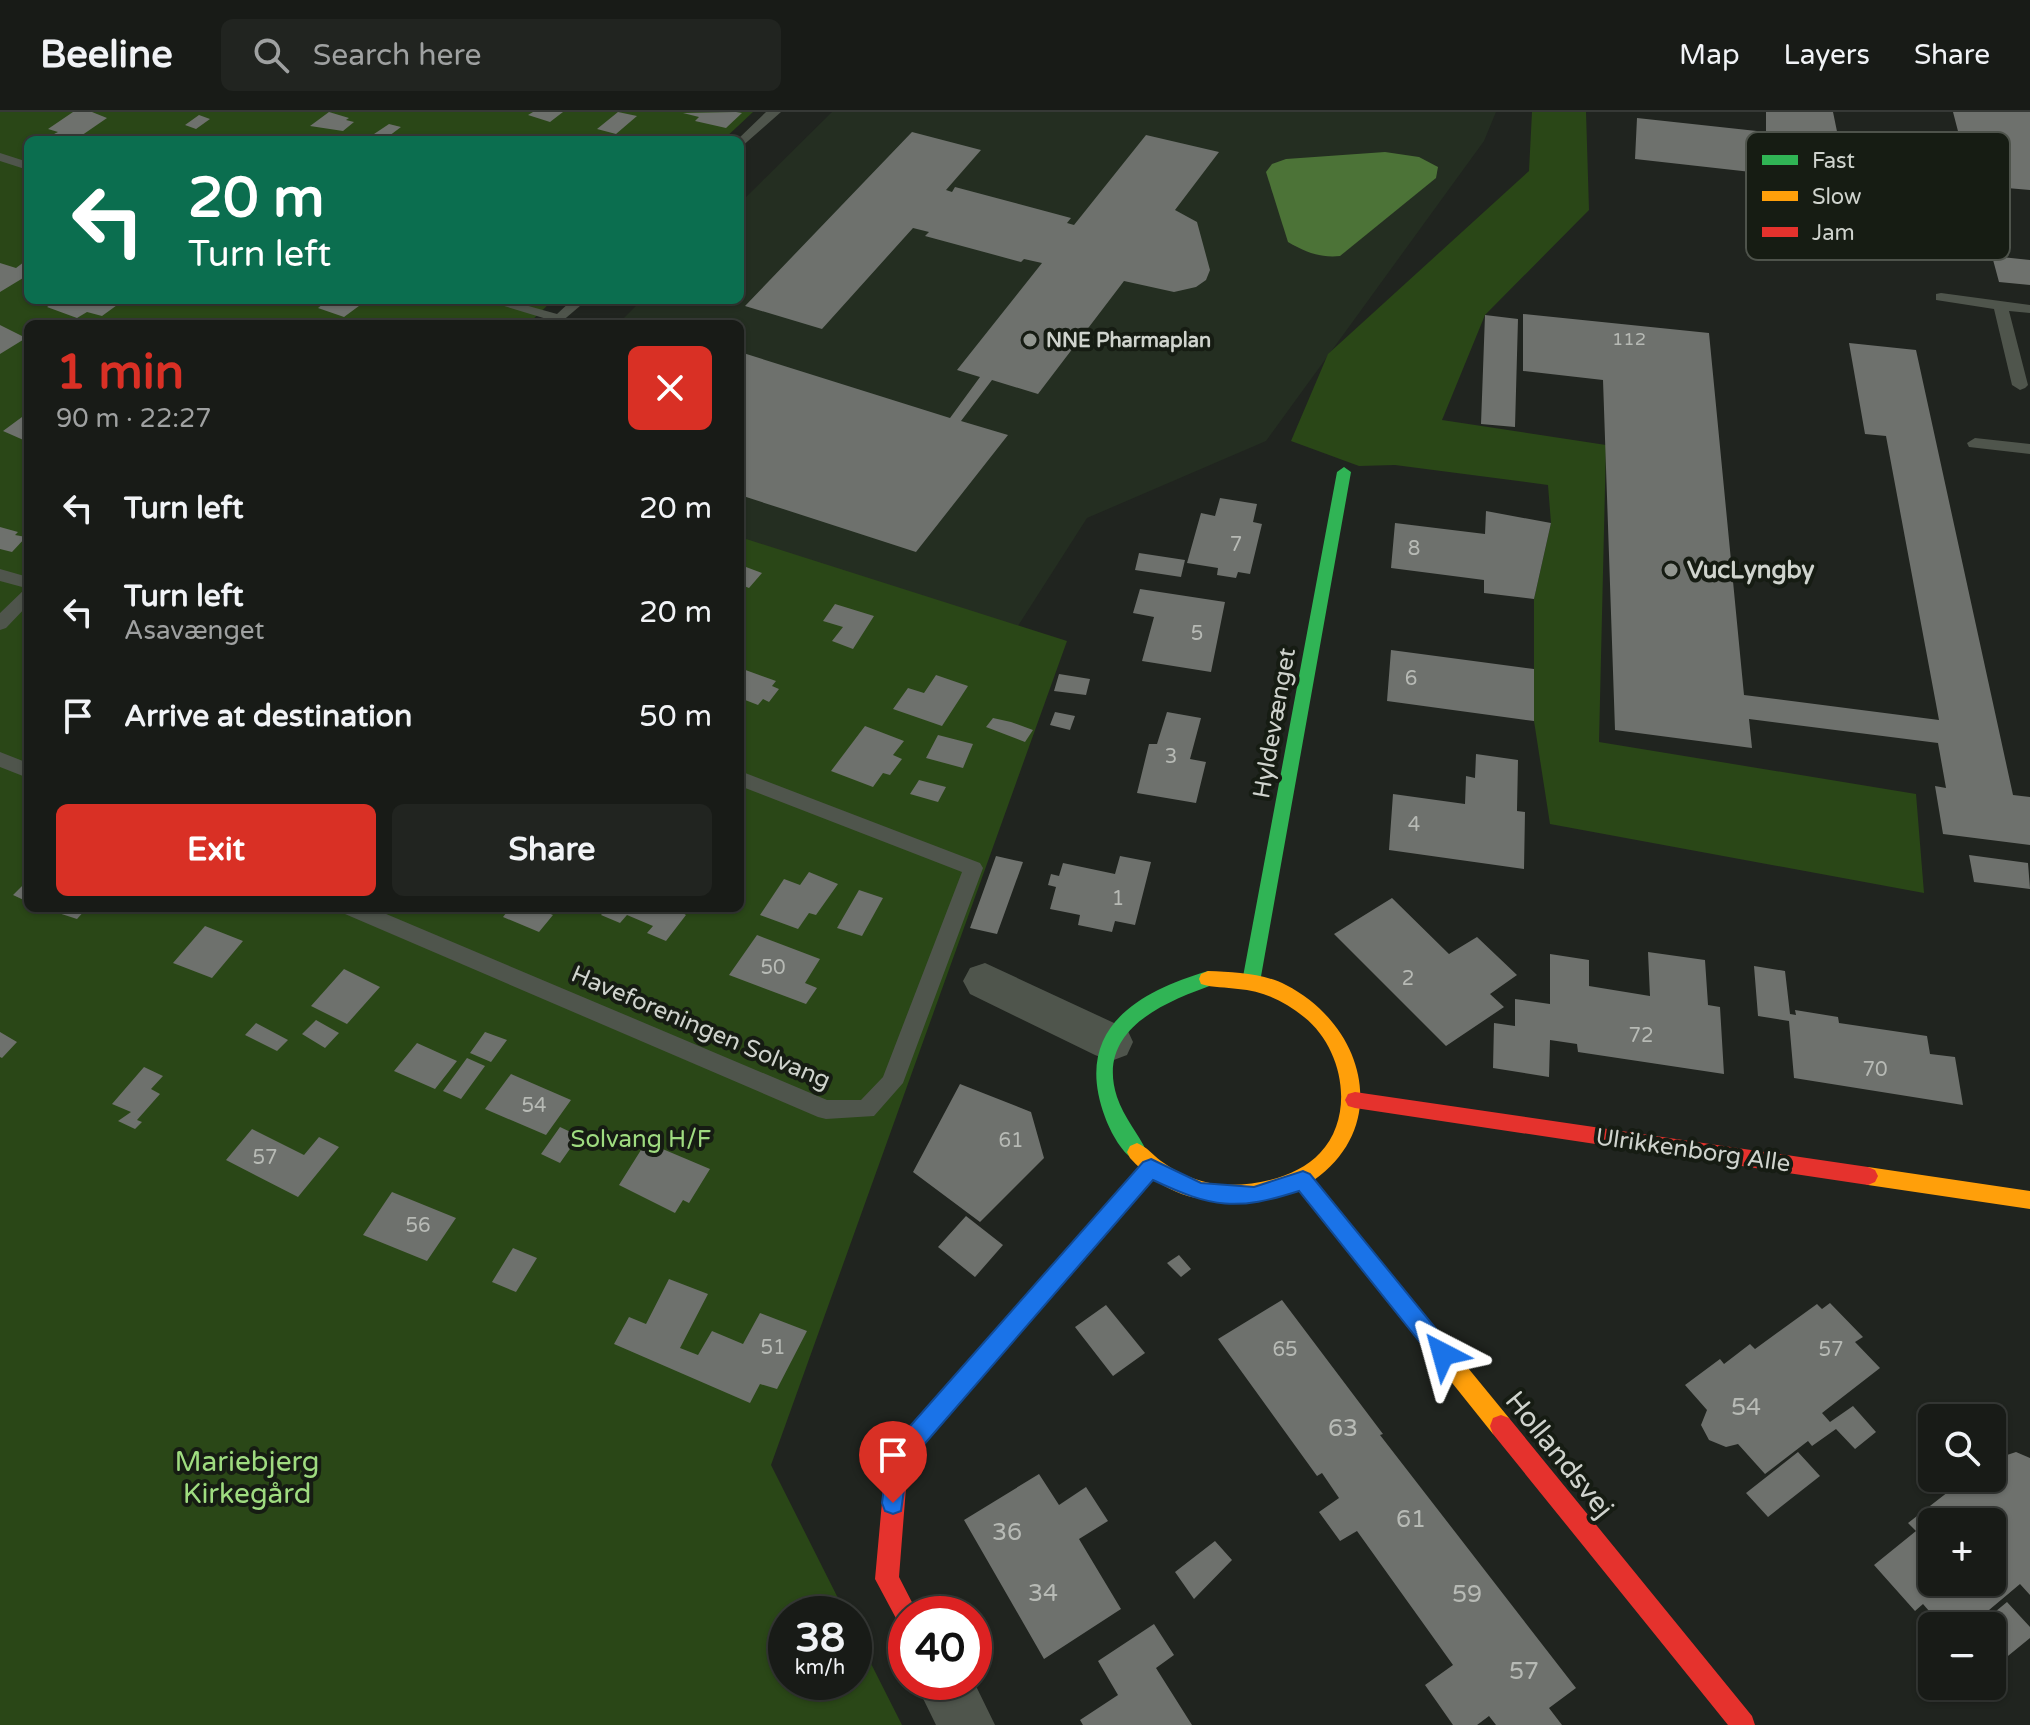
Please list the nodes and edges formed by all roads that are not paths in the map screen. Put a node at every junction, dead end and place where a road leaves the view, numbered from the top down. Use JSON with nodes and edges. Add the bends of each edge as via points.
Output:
{"nodes":[{"id":1,"x":774,"y":112,"type":"edge"},
{"id":2,"x":744,"y":140,"type":"edge"},
{"id":3,"x":0,"y":157,"type":"edge"},
{"id":4,"x":24,"y":165,"type":"edge"},
{"id":5,"x":1941,"y":297,"type":"dead end"},
{"id":6,"x":506,"y":304,"type":"edge"},
{"id":7,"x":576,"y":304,"type":"edge"},
{"id":8,"x":2000,"y":305,"type":"junction"},
{"id":9,"x":2030,"y":309,"type":"edge"},
{"id":10,"x":2020,"y":385,"type":"dead end"},
{"id":11,"x":1975,"y":443,"type":"dead end"},
{"id":12,"x":2030,"y":449,"type":"edge"},
{"id":13,"x":1344,"y":472,"type":"dead end"},
{"id":14,"x":0,"y":575,"type":"edge"},
{"id":15,"x":24,"y":582,"type":"edge"},
{"id":16,"x":24,"y":598,"type":"edge"},
{"id":17,"x":0,"y":624,"type":"edge"},
{"id":18,"x":0,"y":759,"type":"edge"},
{"id":19,"x":24,"y":769,"type":"edge"},
{"id":20,"x":744,"y":780,"type":"edge"},
{"id":21,"x":361,"y":912,"type":"edge"},
{"id":22,"x":985,"y":981,"type":"dead end"},
{"id":23,"x":1251,"y":982,"type":"junction"},
{"id":24,"x":1111,"y":1042,"type":"junction"},
{"id":25,"x":1355,"y":1100,"type":"junction"},
{"id":26,"x":1151,"y":1168,"type":"junction"},
{"id":27,"x":1303,"y":1181,"type":"junction"},
{"id":28,"x":2030,"y":1200,"type":"edge"},
{"id":29,"x":896,"y":1596,"type":"edge"},
{"id":30,"x":953,"y":1700,"type":"edge"},
{"id":31,"x":967,"y":1725,"type":"edge"},
{"id":32,"x":1743,"y":1725,"type":"edge"}],
"edges":[{"from":1,"to":2,"type":"lane"},
{"from":3,"to":4,"type":"lane"},
{"from":5,"to":8,"type":"lane"},
{"from":6,"to":7,"type":"lane","via":[[560,319]]},
{"from":8,"to":9,"type":"lane"},
{"from":8,"to":10,"type":"lane"},
{"from":11,"to":12,"type":"lane"},
{"from":13,"to":23,"type":"street","name":"Hyldevænget"},
{"from":14,"to":15,"type":"lane"},
{"from":16,"to":17,"type":"lane"},
{"from":18,"to":19,"type":"lane"},
{"from":20,"to":21,"type":"lane","name":"Haveforeningen Solvang","via":[[973,868],[892,1083],[866,1109],[826,1110]]},
{"from":22,"to":24,"type":"street"},
{"from":23,"to":24,"type":"street","via":[[1208,979],[1167,989],[1133,1011]]},
{"from":23,"to":25,"type":"street","via":[[1293,998],[1327,1025],[1349,1060]]},
{"from":24,"to":26,"type":"street","via":[[1102,1075],[1107,1109],[1123,1141]]},
{"from":25,"to":27,"type":"street","via":[[1349,1132],[1330,1159]]},
{"from":25,"to":28,"type":"street","name":"Ulrikkenborg Alle"},
{"from":26,"to":27,"type":"street","via":[[1199,1192],[1254,1196]]},
{"from":26,"to":29,"type":"street","via":[[897,1458],[887,1579]]},
{"from":27,"to":32,"type":"street","name":"Hollandsvej"},
{"from":30,"to":31,"type":"street"}]}
